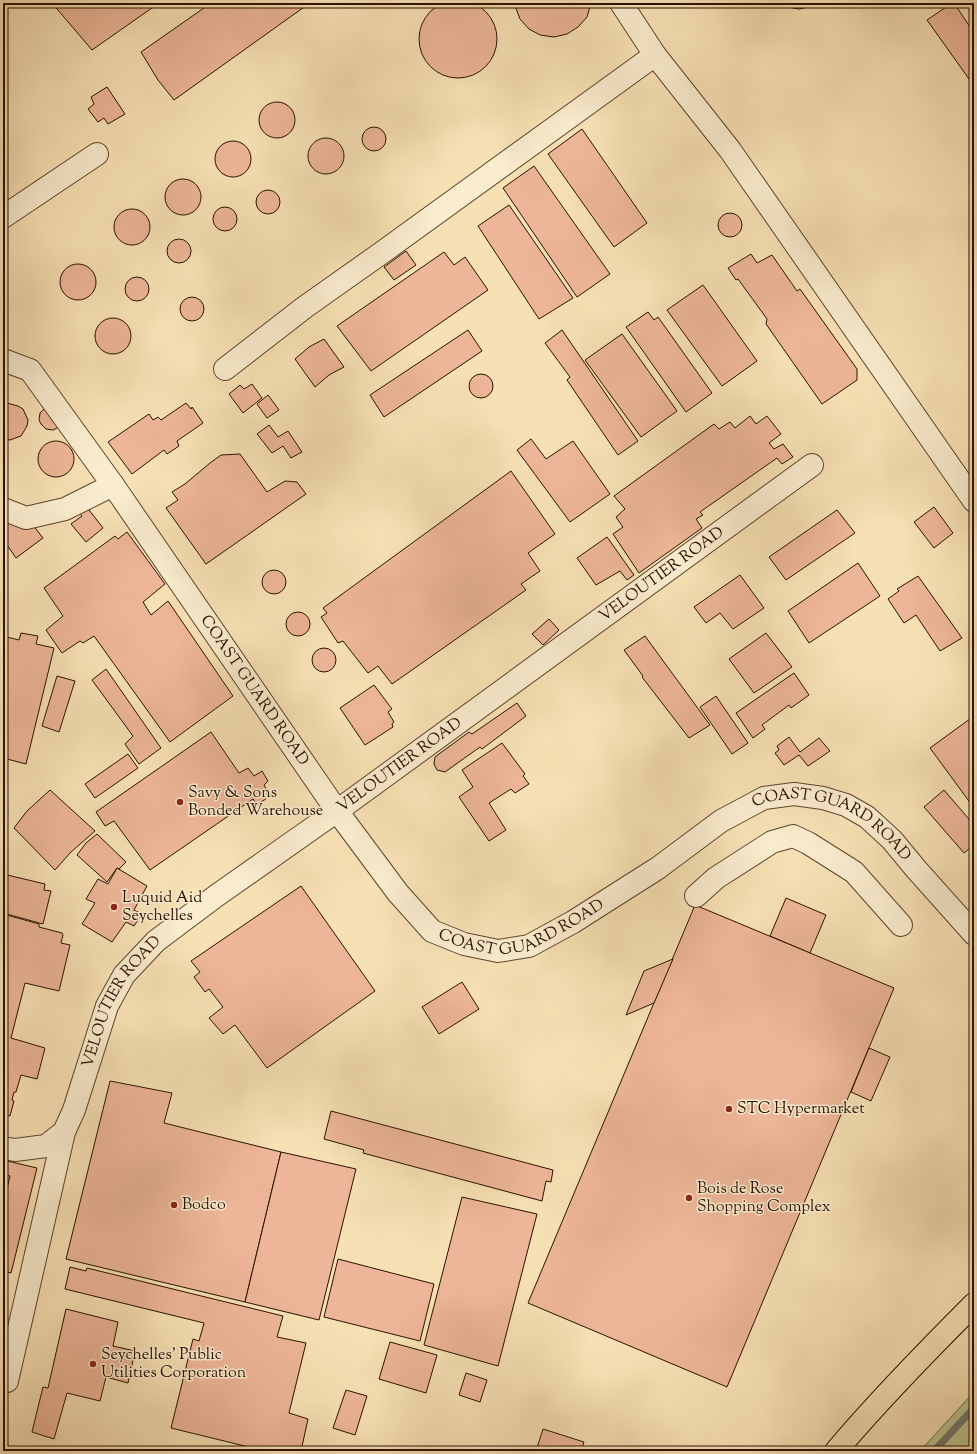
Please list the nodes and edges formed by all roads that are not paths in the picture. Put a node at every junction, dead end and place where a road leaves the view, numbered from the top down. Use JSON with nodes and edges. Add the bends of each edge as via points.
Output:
{"nodes":[{"id":1,"x":621,"y":3,"type":"edge"},
{"id":2,"x":654,"y":55,"type":"junction"},
{"id":3,"x":97,"y":154,"type":"dead end"},
{"id":4,"x":3,"y":217,"type":"edge"},
{"id":5,"x":3,"y":360,"type":"edge"},
{"id":6,"x":225,"y":369,"type":"dead end"},
{"id":7,"x":812,"y":465,"type":"dead end"},
{"id":8,"x":113,"y":485,"type":"junction"},
{"id":9,"x":971,"y":491,"type":"edge"},
{"id":10,"x":3,"y":509,"type":"edge"},
{"id":11,"x":337,"y":811,"type":"junction"},
{"id":12,"x":696,"y":896,"type":"dead end"},
{"id":13,"x":901,"y":925,"type":"dead end"},
{"id":14,"x":974,"y":934,"type":"edge"},
{"id":15,"x":64,"y":1132,"type":"junction"},
{"id":16,"x":3,"y":1148,"type":"edge"},
{"id":17,"x":974,"y":1304,"type":"edge"},
{"id":18,"x":7,"y":1381,"type":"dead end"},
{"id":19,"x":836,"y":1451,"type":"edge"}],
"edges":[{"from":1,"to":2,"type":"street"},
{"from":2,"to":6,"type":"street","via":[[305,307]]},
{"from":2,"to":9,"type":"street","via":[[730,150]]},
{"from":3,"to":4,"type":"street"},
{"from":5,"to":8,"type":"street","name":"COAST GUARD ROAD","via":[[30,370]]},
{"from":7,"to":11,"type":"street","name":"VELOUTIER ROAD"},
{"from":8,"to":10,"type":"street","via":[[65,509],[26,518]]},
{"from":8,"to":11,"type":"street","name":"COAST GUARD ROAD"},
{"from":11,"to":14,"type":"street","name":"COAST GUARD ROAD","via":[[398,892],[432,931],[464,944],[498,951],[529,946],[573,922],[658,868],[721,821],[764,798],[794,794],[823,798],[846,805],[868,817],[892,840]]},
{"from":11,"to":15,"type":"street","name":"VELOUTIER ROAD","via":[[162,937],[124,976],[107,1006],[74,1110]]},
{"from":12,"to":13,"type":"street","via":[[716,878],[772,842],[793,836],[854,872]]},
{"from":15,"to":16,"type":"street","name":"VELOUTIER ROAD","via":[[46,1146],[15,1150]]},
{"from":15,"to":18,"type":"street"},
{"from":17,"to":19,"type":"main road"}]}
